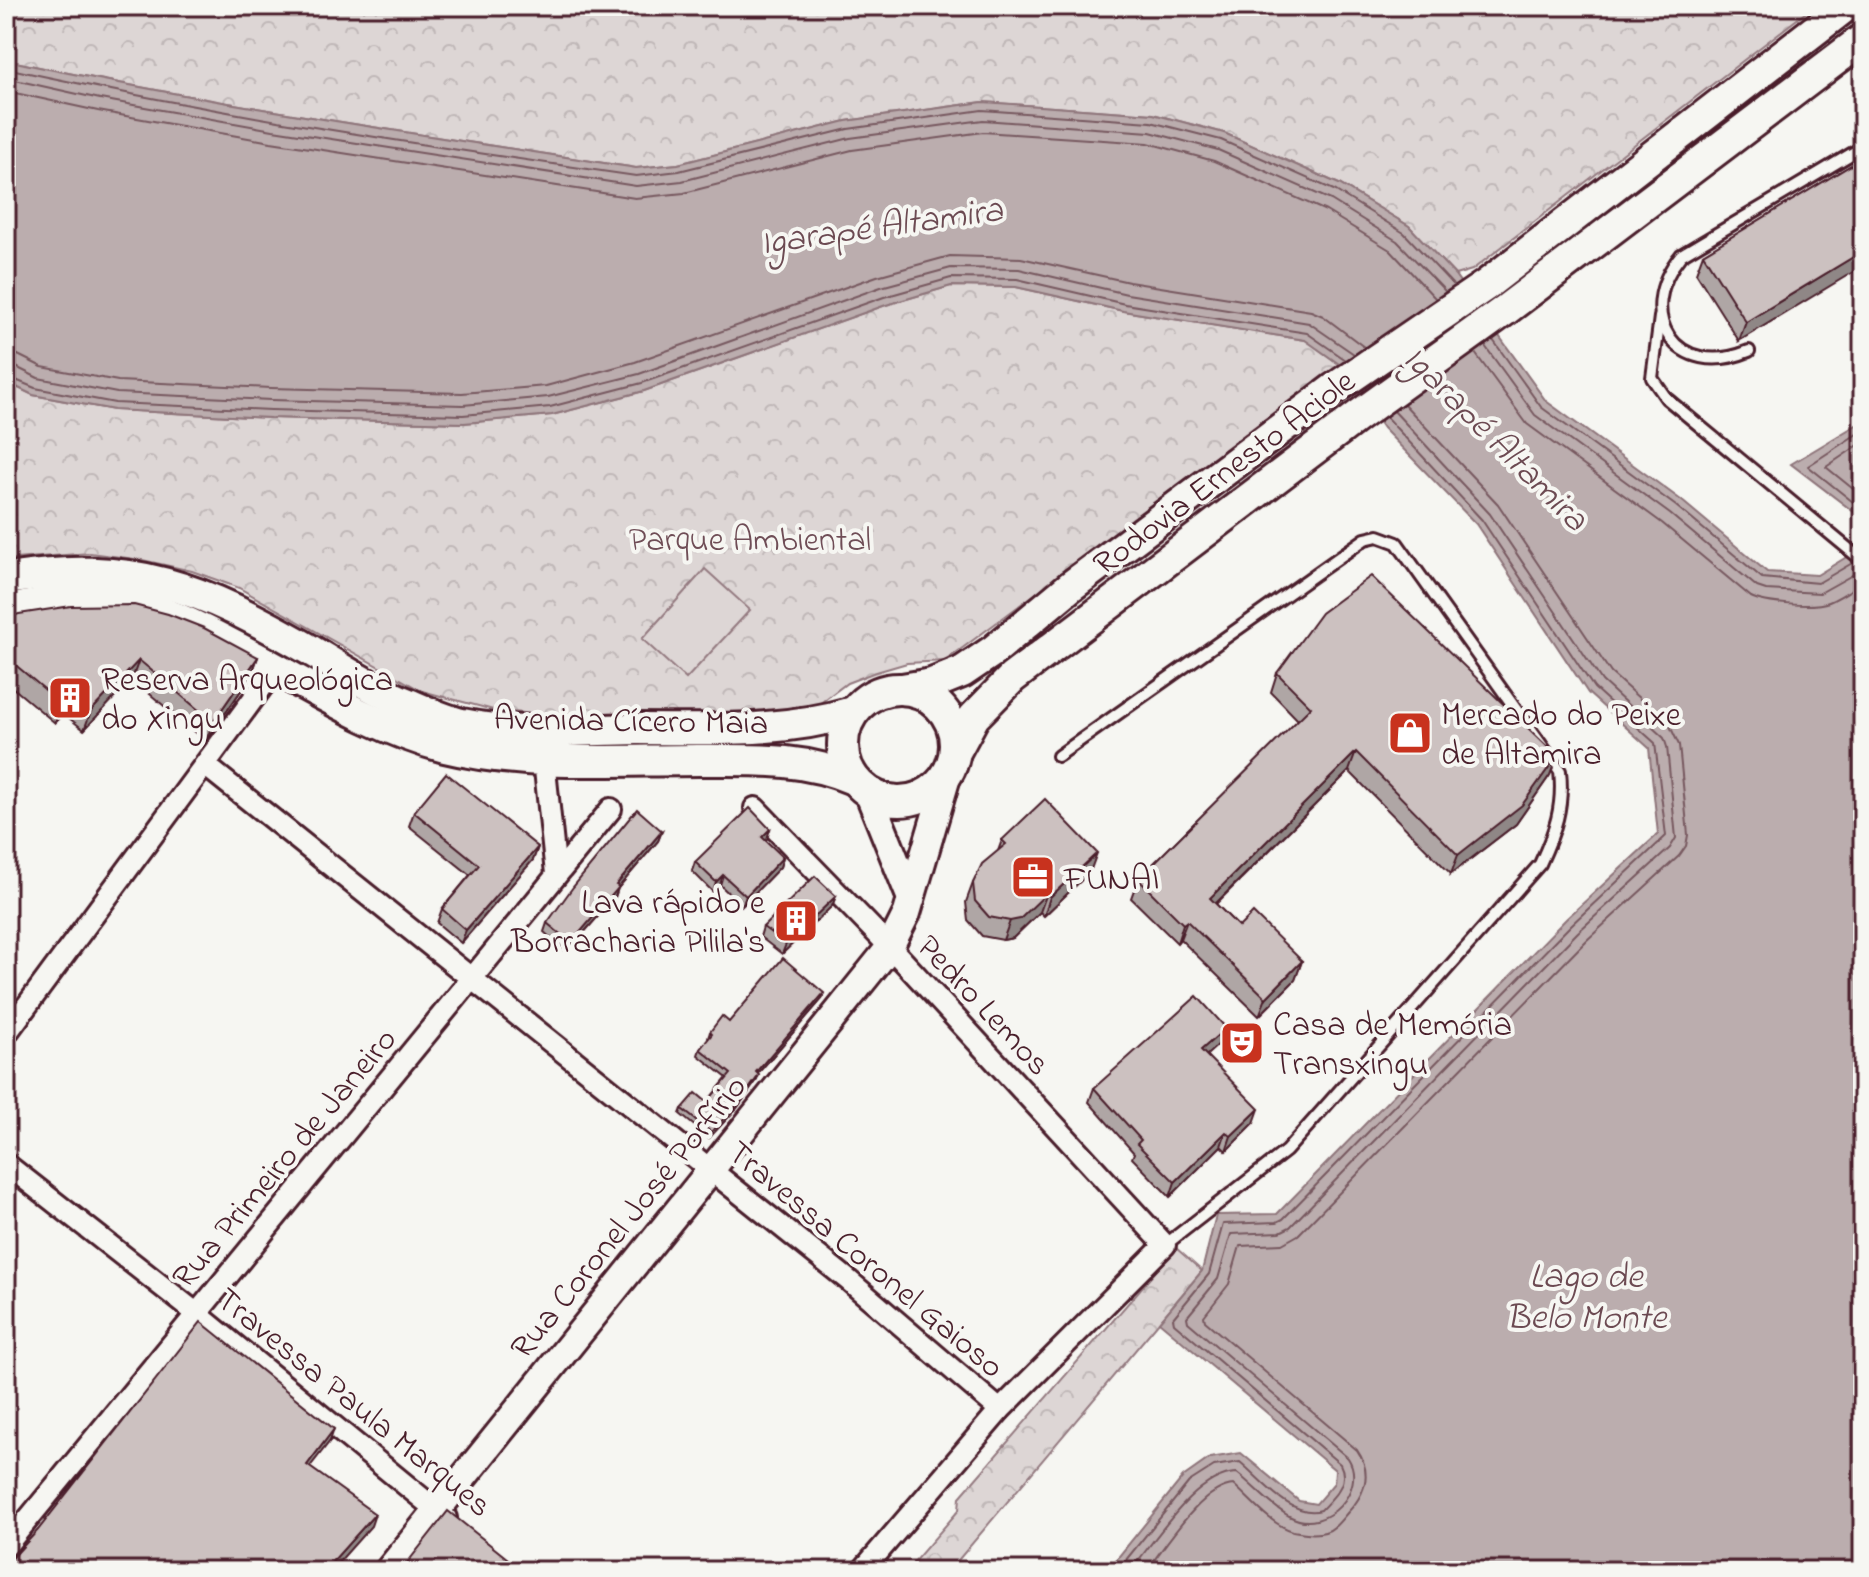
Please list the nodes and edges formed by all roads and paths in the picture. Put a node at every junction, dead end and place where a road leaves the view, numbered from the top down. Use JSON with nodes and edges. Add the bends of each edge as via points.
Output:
{"nodes":[{"id":1,"x":1846,"y":6,"type":"edge"},
{"id":2,"x":1862,"y":40,"type":"edge"},
{"id":3,"x":1863,"y":147,"type":"edge"},
{"id":4,"x":1660,"y":312,"type":"junction"},
{"id":5,"x":1749,"y":351,"type":"dead end"},
{"id":6,"x":1863,"y":561,"type":"edge"},
{"id":7,"x":6,"y":579,"type":"edge"},
{"id":8,"x":6,"y":611,"type":"edge"},
{"id":9,"x":276,"y":668,"type":"junction"},
{"id":10,"x":902,"y":689,"type":"junction"},
{"id":11,"x":853,"y":712,"type":"junction"},
{"id":12,"x":1058,"y":756,"type":"dead end"},
{"id":13,"x":544,"y":760,"type":"junction"},
{"id":14,"x":952,"y":761,"type":"junction"},
{"id":15,"x":205,"y":765,"type":"junction"},
{"id":16,"x":861,"y":785,"type":"junction"},
{"id":17,"x":755,"y":808,"type":"edge"},
{"id":18,"x":611,"y":809,"type":"dead end"},
{"id":19,"x":556,"y":874,"type":"junction"},
{"id":20,"x":911,"y":899,"type":"junction"},
{"id":21,"x":890,"y":947,"type":"junction"},
{"id":22,"x":473,"y":978,"type":"junction"},
{"id":23,"x":6,"y":1034,"type":"edge"},
{"id":24,"x":6,"y":1164,"type":"edge"},
{"id":25,"x":711,"y":1169,"type":"junction"},
{"id":26,"x":1165,"y":1245,"type":"junction"},
{"id":27,"x":196,"y":1313,"type":"junction"},
{"id":28,"x":1000,"y":1410,"type":"junction"},
{"id":29,"x":437,"y":1511,"type":"junction"},
{"id":30,"x":462,"y":1531,"type":"edge"},
{"id":31,"x":6,"y":1546,"type":"edge"},
{"id":32,"x":388,"y":1571,"type":"edge"},
{"id":33,"x":862,"y":1571,"type":"edge"}],
"edges":[{"from":1,"to":10,"type":"main road","name":"Rodovia Ernesto Aciole","via":[[1486,285],[1335,388],[993,651],[962,672]]},
{"from":2,"to":14,"type":"main road","name":"Rodovia Ernesto Aciole","via":[[1012,678],[974,717]]},
{"from":3,"to":4,"type":"lane","via":[[1681,255],[1660,291]]},
{"from":4,"to":5,"type":"lane","via":[[1668,338],[1688,353],[1728,360]]},
{"from":4,"to":6,"type":"lane","via":[[1652,378],[1666,398]]},
{"from":7,"to":11,"type":"main road","name":"Avenida Cícero Maia","via":[[96,572],[189,589],[246,615],[371,687],[461,724],[537,732],[726,730],[778,728]]},
{"from":8,"to":9,"type":"main road","name":"Avenida Cícero Maia","via":[[41,603],[118,601],[185,620]]},
{"from":9,"to":13,"type":"main road","name":"Avenida Cícero Maia","via":[[364,718],[405,734],[483,754]]},
{"from":9,"to":15,"type":"street"},
{"from":10,"to":11,"type":"main road","via":[[883,691]]},
{"from":10,"to":14,"type":"main road","via":[[920,693],[948,717],[954,734]]},
{"from":11,"to":16,"type":"main road","via":[[842,745],[845,763]]},
{"from":12,"to":26,"type":"lane","via":[[1365,539],[1378,536],[1397,543],[1560,771],[1558,826],[1540,864],[1286,1151]]},
{"from":13,"to":16,"type":"main road","name":"Avenida Cícero Maia","via":[[782,760],[832,769]]},
{"from":13,"to":19,"type":"street"},
{"from":14,"to":16,"type":"main road","via":[[938,785],[923,796],[885,799]]},
{"from":14,"to":20,"type":"street","name":"Rua Coronel José Porfírio"},
{"from":15,"to":22,"type":"street","name":"Travessa Coronel Gaioso"},
{"from":15,"to":23,"type":"street"},
{"from":16,"to":20,"type":"street"},
{"from":17,"to":21,"type":"street","name":"Pedro Lemos"},
{"from":18,"to":19,"type":"street","name":"Rua Primeiro de Janeiro"},
{"from":19,"to":22,"type":"street","name":"Rua Primeiro de Janeiro"},
{"from":20,"to":21,"type":"street","name":"Rua Coronel José Porfírio"},
{"from":21,"to":25,"type":"street","name":"Rua Coronel José Porfírio"},
{"from":21,"to":26,"type":"street","name":"Pedro Lemos"},
{"from":22,"to":25,"type":"street","name":"Travessa Coronel Gaioso"},
{"from":22,"to":27,"type":"street","name":"Rua Primeiro de Janeiro"},
{"from":24,"to":27,"type":"street","name":"Travessa Paula Marques"},
{"from":25,"to":28,"type":"street","name":"Travessa Coronel Gaioso"},
{"from":25,"to":29,"type":"street","name":"Rua Coronel José Porfírio"},
{"from":26,"to":28,"type":"street"},
{"from":27,"to":29,"type":"street","name":"Travessa Paula Marques"},
{"from":27,"to":31,"type":"street","name":"Rua Primeiro de Janeiro"},
{"from":28,"to":33,"type":"street"},
{"from":29,"to":30,"type":"street","name":"Travessa Paula Marques"},
{"from":29,"to":32,"type":"street","name":"Rua Coronel José Porfírio"}]}
